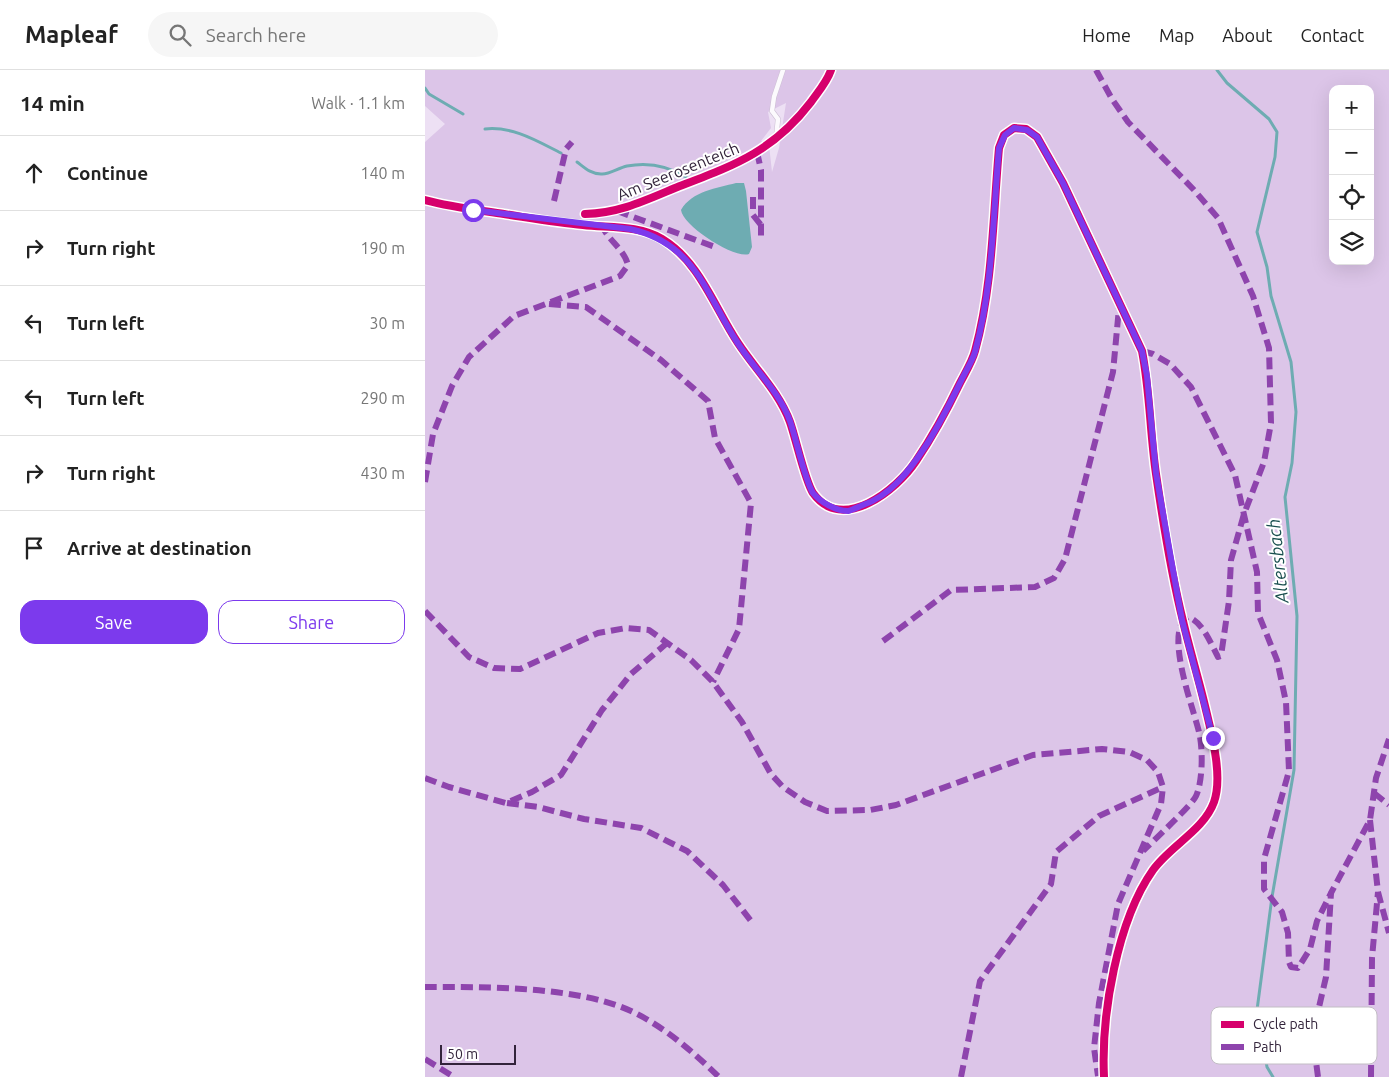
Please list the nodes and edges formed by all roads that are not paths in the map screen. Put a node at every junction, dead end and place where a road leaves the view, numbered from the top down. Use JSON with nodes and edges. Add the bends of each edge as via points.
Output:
{"nodes":[{"id":1,"x":783,"y":70,"type":"edge"},
{"id":2,"x":425,"y":200,"type":"edge"},
{"id":3,"x":585,"y":214,"type":"dead end"},
{"id":4,"x":1104,"y":1077,"type":"edge"}],
"edges":[{"from":1,"to":3,"type":"lane","name":"Am Seerosenteich","via":[[772,111],[778,119],[776,139],[769,145],[739,163],[619,211]]},
{"from":2,"to":4,"type":"street","via":[[536,219],[630,229],[662,239],[691,266],[738,343],[767,380],[789,419],[813,493],[828,506],[848,511],[885,493],[909,471],[933,435],[957,389],[974,354],[985,300],[999,148],[1005,135],[1014,128],[1027,130],[1037,137],[1063,183],[1142,351],[1156,473],[1182,620],[1213,738],[1217,781],[1214,802],[1203,820],[1163,858],[1136,900],[1117,957],[1107,1013]]}]}
